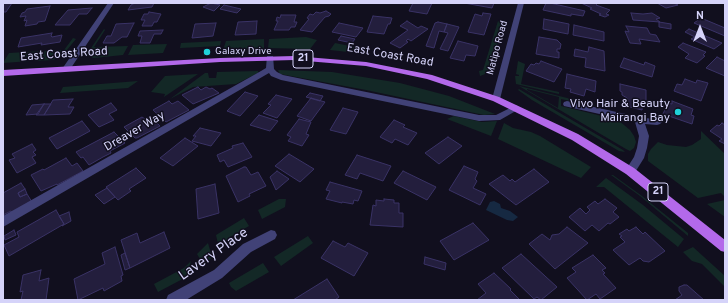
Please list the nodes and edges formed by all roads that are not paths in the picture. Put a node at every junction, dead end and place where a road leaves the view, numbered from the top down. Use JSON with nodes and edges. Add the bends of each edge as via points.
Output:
{"nodes":[{"id":1,"x":111,"y":3,"type":"edge"},
{"id":2,"x":521,"y":3,"type":"edge"},
{"id":3,"x":270,"y":58,"type":"junction"},
{"id":4,"x":270,"y":69,"type":"junction"},
{"id":5,"x":66,"y":70,"type":"junction"},
{"id":6,"x":3,"y":73,"type":"edge"},
{"id":7,"x":496,"y":99,"type":"junction"},
{"id":8,"x":567,"y":104,"type":"dead end"},
{"id":9,"x":516,"y":108,"type":"junction"},
{"id":10,"x":639,"y":120,"type":"junction"},
{"id":11,"x":657,"y":122,"type":"dead end"},
{"id":12,"x":630,"y":171,"type":"junction"},
{"id":13,"x":3,"y":222,"type":"edge"},
{"id":14,"x":272,"y":235,"type":"dead end"},
{"id":15,"x":725,"y":247,"type":"edge"},
{"id":16,"x":173,"y":300,"type":"edge"}],
"edges":[{"from":1,"to":5,"type":"street"},
{"from":2,"to":7,"type":"street","name":"Matipo Road"},
{"from":3,"to":4,"type":"street"},
{"from":3,"to":5,"type":"main road","name":"East Coast Road","number":"21"},
{"from":3,"to":7,"type":"main road","name":"East Coast Road","number":"21","via":[[319,59],[395,69],[442,80]]},
{"from":4,"to":9,"type":"street","via":[[281,77],[479,118],[497,118]]},
{"from":4,"to":13,"type":"street","name":"Dreaver Way"},
{"from":5,"to":6,"type":"main road","name":"East Coast Road","number":"21"},
{"from":7,"to":9,"type":"main road","name":"East Coast Road","number":"21"},
{"from":8,"to":10,"type":"street"},
{"from":9,"to":12,"type":"main road","name":"East Coast Road","number":"21","via":[[575,137]]},
{"from":10,"to":11,"type":"street"},
{"from":10,"to":12,"type":"street","via":[[644,136],[642,148]]},
{"from":12,"to":15,"type":"main road","name":"East Coast Road","number":"21"},
{"from":14,"to":16,"type":"street","name":"Lavery Place","via":[[247,248],[218,274]]}]}
